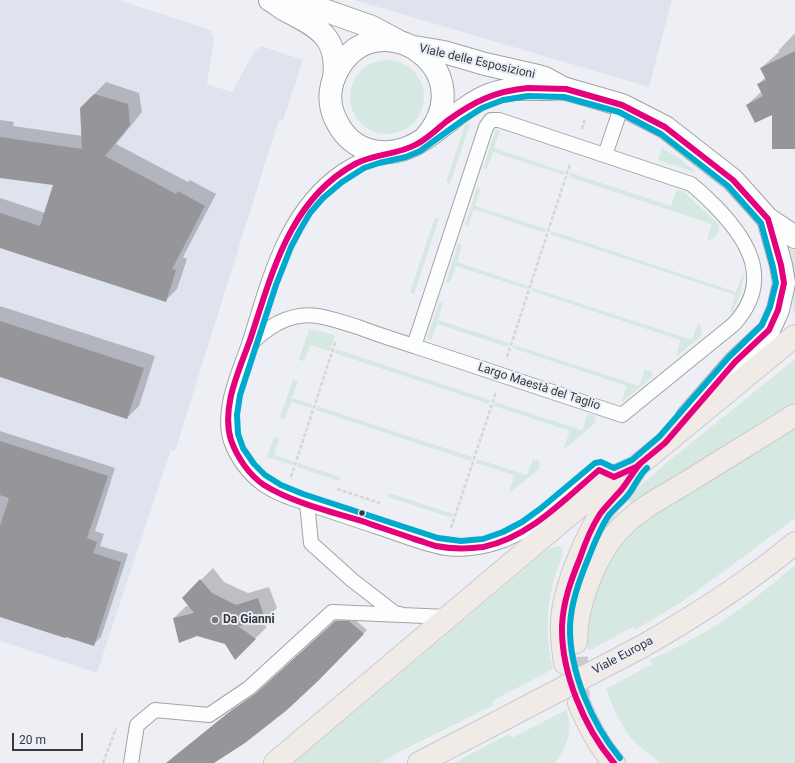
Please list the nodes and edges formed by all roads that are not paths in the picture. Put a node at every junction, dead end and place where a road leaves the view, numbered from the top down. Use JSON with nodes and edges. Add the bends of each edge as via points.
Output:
{"nodes":[{"id":1,"x":270,"y":0,"type":"edge"},
{"id":2,"x":289,"y":0,"type":"edge"},
{"id":3,"x":405,"y":44,"type":"junction"},
{"id":4,"x":334,"y":78,"type":"junction"},
{"id":5,"x":566,"y":88,"type":"junction"},
{"id":6,"x":622,"y":105,"type":"junction"},
{"id":7,"x":424,"y":139,"type":"junction"},
{"id":8,"x":386,"y":153,"type":"junction"},
{"id":9,"x":605,"y":155,"type":"junction"},
{"id":10,"x":768,"y":220,"type":"junction"},
{"id":11,"x":795,"y":237,"type":"edge"},
{"id":12,"x":795,"y":336,"type":"edge"},
{"id":13,"x":414,"y":346,"type":"junction"},
{"id":14,"x":244,"y":358,"type":"junction"},
{"id":15,"x":795,"y":415,"type":"edge"},
{"id":16,"x":665,"y":443,"type":"junction"},
{"id":17,"x":636,"y":467,"type":"junction"},
{"id":18,"x":614,"y":477,"type":"junction"},
{"id":19,"x":307,"y":503,"type":"junction"},
{"id":20,"x":795,"y":542,"type":"edge"},
{"id":21,"x":448,"y":617,"type":"junction"},
{"id":22,"x":579,"y":703,"type":"tunnel mouth"},
{"id":23,"x":131,"y":763,"type":"edge"},
{"id":24,"x":275,"y":763,"type":"edge"},
{"id":25,"x":419,"y":763,"type":"edge"},
{"id":26,"x":614,"y":763,"type":"edge"}],
"edges":[{"from":1,"to":4,"type":"street","name":"Viale delle Esposizioni","via":[[313,24],[326,37],[334,56]]},
{"from":2,"to":3,"type":"street","name":"Viale delle Esposizioni","via":[[372,27]]},
{"from":3,"to":4,"type":"street","name":"Viale delle Esposizioni","via":[[382,41],[364,45],[342,62]]},
{"from":3,"to":5,"type":"street","name":"Viale delle Esposizioni","via":[[538,76]]},
{"from":3,"to":7,"type":"street","name":"Viale delle Esposizioni","via":[[431,62],[442,88],[440,115]]},
{"from":4,"to":8,"type":"street","name":"Viale delle Esposizioni","via":[[331,106],[342,131],[364,148]]},
{"from":5,"to":6,"type":"street","name":"Viale delle Esposizioni"},
{"from":5,"to":7,"type":"street","name":"Viale delle Esposizioni","via":[[518,88],[489,95],[468,106]]},
{"from":6,"to":9,"type":"lane"},
{"from":6,"to":10,"type":"street","name":"Viale delle Esposizioni","via":[[666,127],[733,180]]},
{"from":7,"to":8,"type":"street","name":"Viale delle Esposizioni","via":[[405,150]]},
{"from":8,"to":14,"type":"lane","via":[[364,159],[341,173],[316,194],[301,213],[275,263]]},
{"from":9,"to":13,"type":"lane","name":"Largo Maestà del Taglio","via":[[499,120],[488,123]]},
{"from":9,"to":13,"type":"lane","name":"Largo Maestà del Taglio","via":[[691,184],[734,227],[750,256],[755,282],[748,306],[734,324],[622,415]]},
{"from":10,"to":11,"type":"street","name":"Viale delle Esposizioni"},
{"from":10,"to":16,"type":"street","name":"Viale delle Esposizioni","via":[[784,283],[778,310],[769,330],[735,362]]},
{"from":12,"to":16,"type":"main road"},
{"from":13,"to":14,"type":"lane","via":[[342,322],[317,315],[304,315],[289,318],[273,326],[246,350]]},
{"from":14,"to":19,"type":"lane","via":[[230,409],[229,433],[234,447],[244,464],[263,485]]},
{"from":15,"to":17,"type":"main road","via":[[653,503],[617,532],[607,545],[580,606],[571,660],[562,643],[562,621],[572,578],[599,517],[623,488]]},
{"from":16,"to":17,"type":"main road"},
{"from":17,"to":18,"type":"main road"},
{"from":18,"to":19,"type":"lane","via":[[599,470],[525,531],[502,541],[472,548],[436,546]]},
{"from":18,"to":21,"type":"main road"},
{"from":19,"to":21,"type":"lane","via":[[311,543],[352,580],[396,614]]},
{"from":20,"to":25,"type":"main road","name":"Viale Europa","bridge":true,"via":[[735,590],[688,620]]},
{"from":21,"to":23,"type":"lane","via":[[332,612],[249,688],[209,715],[155,710],[137,725]]},
{"from":21,"to":24,"type":"main road"},
{"from":22,"to":26,"type":"main road","via":[[595,739]]}]}
